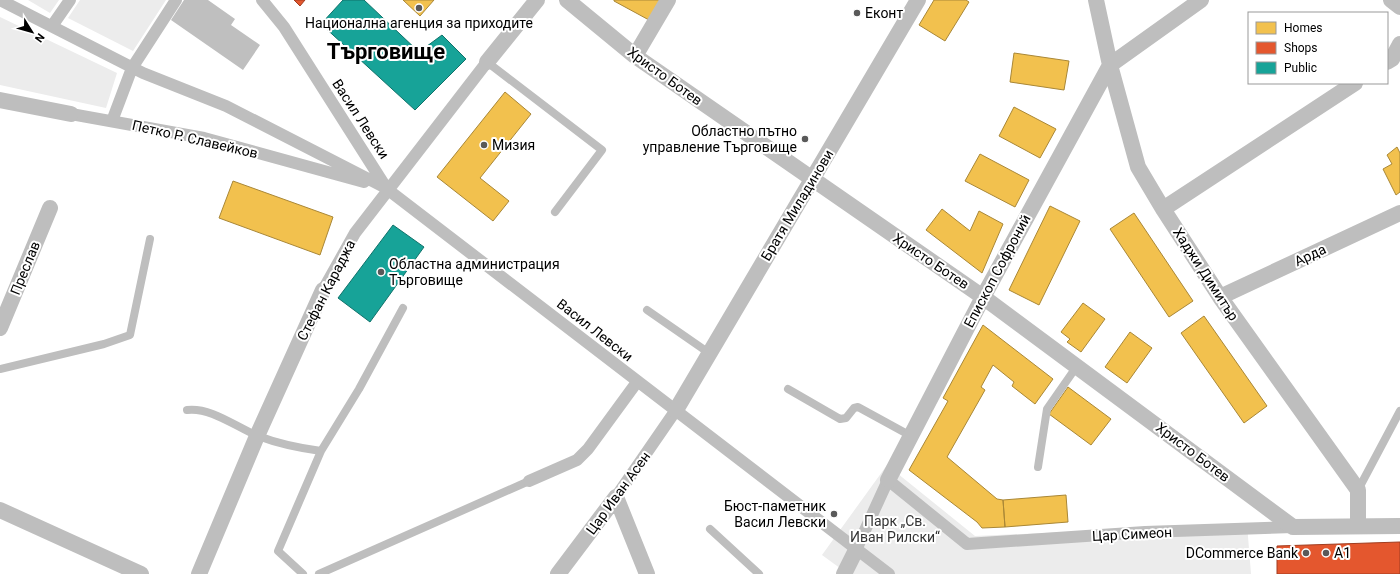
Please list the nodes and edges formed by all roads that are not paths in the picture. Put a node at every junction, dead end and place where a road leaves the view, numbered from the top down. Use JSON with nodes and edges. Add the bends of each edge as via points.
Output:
{"nodes":[{"id":1,"x":0,"y":0,"type":"edge"},
{"id":2,"x":70,"y":0,"type":"edge"},
{"id":3,"x":176,"y":0,"type":"edge"},
{"id":4,"x":262,"y":0,"type":"edge"},
{"id":5,"x":537,"y":0,"type":"edge"},
{"id":6,"x":567,"y":0,"type":"edge"},
{"id":7,"x":668,"y":0,"type":"edge"},
{"id":8,"x":1096,"y":0,"type":"edge"},
{"id":9,"x":1201,"y":0,"type":"edge"},
{"id":10,"x":1391,"y":0,"type":"edge"},
{"id":11,"x":913,"y":2,"type":"edge"},
{"id":12,"x":1400,"y":7,"type":"edge"},
{"id":13,"x":52,"y":26,"type":"junction"},
{"id":14,"x":1400,"y":44,"type":"edge"},
{"id":15,"x":635,"y":56,"type":"junction"},
{"id":16,"x":487,"y":62,"type":"junction"},
{"id":17,"x":1393,"y":63,"type":"edge"},
{"id":18,"x":1110,"y":65,"type":"junction"},
{"id":19,"x":132,"y":68,"type":"junction"},
{"id":20,"x":1353,"y":84,"type":"edge"},
{"id":21,"x":0,"y":100,"type":"edge"},
{"id":22,"x":71,"y":114,"type":"joint"},
{"id":23,"x":112,"y":121,"type":"junction"},
{"id":24,"x":812,"y":180,"type":"junction"},
{"id":25,"x":387,"y":189,"type":"junction"},
{"id":26,"x":50,"y":208,"type":"dead end"},
{"id":27,"x":1163,"y":209,"type":"junction"},
{"id":28,"x":555,"y":212,"type":"dead end"},
{"id":29,"x":1400,"y":212,"type":"edge"},
{"id":30,"x":150,"y":239,"type":"dead end"},
{"id":31,"x":323,"y":290,"type":"joint"},
{"id":32,"x":983,"y":296,"type":"junction"},
{"id":33,"x":1220,"y":297,"type":"junction"},
{"id":34,"x":403,"y":308,"type":"dead end"},
{"id":35,"x":647,"y":310,"type":"dead end"},
{"id":36,"x":0,"y":328,"type":"edge"},
{"id":37,"x":710,"y":353,"type":"junction"},
{"id":38,"x":1077,"y":366,"type":"junction"},
{"id":39,"x":0,"y":369,"type":"edge"},
{"id":40,"x":637,"y":382,"type":"junction"},
{"id":41,"x":788,"y":389,"type":"dead end"},
{"id":42,"x":187,"y":410,"type":"dead end"},
{"id":43,"x":676,"y":410,"type":"junction"},
{"id":44,"x":1400,"y":411,"type":"edge"},
{"id":45,"x":258,"y":436,"type":"junction"},
{"id":46,"x":910,"y":436,"type":"junction"},
{"id":47,"x":321,"y":451,"type":"junction"},
{"id":48,"x":1038,"y":467,"type":"dead end"},
{"id":49,"x":888,"y":480,"type":"junction"},
{"id":50,"x":529,"y":481,"type":"joint"},
{"id":51,"x":1358,"y":490,"type":"junction"},
{"id":52,"x":616,"y":497,"type":"junction"},
{"id":53,"x":0,"y":510,"type":"edge"},
{"id":54,"x":1358,"y":526,"type":"junction"},
{"id":55,"x":1400,"y":526,"type":"edge"},
{"id":56,"x":1293,"y":527,"type":"junction"},
{"id":57,"x":710,"y":529,"type":"dead end"},
{"id":58,"x":856,"y":550,"type":"junction"},
{"id":59,"x":141,"y":574,"type":"edge"},
{"id":60,"x":199,"y":574,"type":"edge"},
{"id":61,"x":304,"y":574,"type":"edge"},
{"id":62,"x":319,"y":574,"type":"edge"},
{"id":63,"x":558,"y":574,"type":"edge"},
{"id":64,"x":647,"y":574,"type":"edge"},
{"id":65,"x":759,"y":574,"type":"edge"},
{"id":66,"x":844,"y":574,"type":"edge"},
{"id":67,"x":889,"y":574,"type":"edge"}],
"edges":[{"from":1,"to":13,"type":"street"},
{"from":2,"to":13,"type":"street"},
{"from":3,"to":19,"type":"street"},
{"from":4,"to":25,"type":"street","name":"Васил Левски","via":[[284,27]]},
{"from":5,"to":16,"type":"street","name":"Стефан Караджа"},
{"from":6,"to":15,"type":"street","name":"Христо Ботев"},
{"from":7,"to":15,"type":"street"},
{"from":8,"to":18,"type":"street","name":"Хаджи Димитър"},
{"from":9,"to":18,"type":"street"},
{"from":10,"to":12,"type":"street"},
{"from":11,"to":24,"type":"street","name":"Братя Миладинови"},
{"from":13,"to":19,"type":"street"},
{"from":14,"to":17,"type":"street"},
{"from":15,"to":24,"type":"street","name":"Христо Ботев"},
{"from":16,"to":25,"type":"street","name":"Стефан Караджа"},
{"from":16,"to":28,"type":"lane","via":[[602,150]]},
{"from":18,"to":27,"type":"street","name":"Хаджи Димитър","via":[[1138,166]]},
{"from":18,"to":32,"type":"street","name":"Епископ Софроний"},
{"from":19,"to":23,"type":"street"},
{"from":19,"to":25,"type":"street","via":[[226,106]]},
{"from":20,"to":27,"type":"street"},
{"from":21,"to":22,"type":"street","name":"Петко Р. Славейков"},
{"from":22,"to":23,"type":"street","name":"Петко Р. Славейков"},
{"from":23,"to":25,"type":"street","name":"Петко Р. Славейков","via":[[204,138]]},
{"from":24,"to":32,"type":"street","name":"Христо Ботев"},
{"from":24,"to":37,"type":"street","name":"Братя Миладинови"},
{"from":25,"to":31,"type":"street","name":"Стефан Караджа","via":[[355,233]]},
{"from":25,"to":40,"type":"street","name":"Васил Левски"},
{"from":26,"to":36,"type":"street","name":"Преслав"},
{"from":27,"to":33,"type":"street","name":"Хаджи Димитър"},
{"from":29,"to":33,"type":"street","name":"Арда"},
{"from":30,"to":39,"type":"lane","via":[[130,335],[104,344]]},
{"from":31,"to":45,"type":"street","name":"Стефан Караджа"},
{"from":32,"to":38,"type":"street","name":"Христо Ботев"},
{"from":32,"to":46,"type":"street","name":"Епископ Софроний"},
{"from":33,"to":51,"type":"street","name":"Хаджи Димитър"},
{"from":34,"to":47,"type":"lane","via":[[359,389]]},
{"from":35,"to":37,"type":"lane"},
{"from":37,"to":43,"type":"street","name":"Братя Миладинови"},
{"from":38,"to":48,"type":"lane","via":[[1046,409]]},
{"from":38,"to":56,"type":"street","name":"Христо Ботев"},
{"from":40,"to":43,"type":"street","name":"Васил Левски"},
{"from":40,"to":50,"type":"street","via":[[588,449],[577,460]]},
{"from":41,"to":46,"type":"lane","via":[[840,420],[858,407]]},
{"from":42,"to":45,"type":"lane","via":[[198,408]]},
{"from":43,"to":52,"type":"street","name":"Цар Иван Асен"},
{"from":43,"to":58,"type":"street","name":"Васил Левски"},
{"from":44,"to":51,"type":"lane"},
{"from":45,"to":47,"type":"lane","via":[[292,448]]},
{"from":45,"to":60,"type":"street","name":"Стефан Караджа"},
{"from":46,"to":49,"type":"street","name":"Епископ Софроний"},
{"from":47,"to":61,"type":"lane","via":[[278,551]]},
{"from":49,"to":56,"type":"street","name":"Цар Симеон","via":[[967,544],[1146,532]]},
{"from":49,"to":58,"type":"street"},
{"from":50,"to":62,"type":"lane"},
{"from":51,"to":54,"type":"street"},
{"from":52,"to":63,"type":"street","name":"Цар Иван Асен"},
{"from":52,"to":64,"type":"street"},
{"from":53,"to":59,"type":"street"},
{"from":54,"to":55,"type":"street","name":"Цар Симеон"},
{"from":54,"to":56,"type":"street","name":"Цар Симеон"},
{"from":57,"to":65,"type":"lane"},
{"from":58,"to":66,"type":"street"},
{"from":58,"to":67,"type":"street","name":"Васил Левски"}]}
